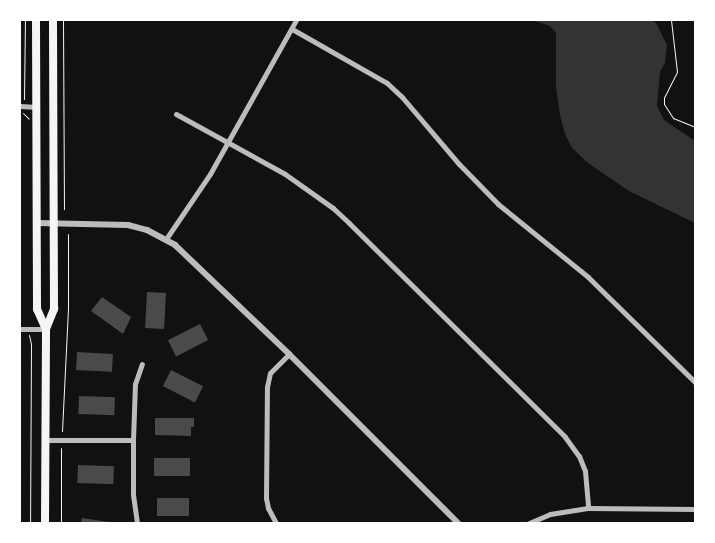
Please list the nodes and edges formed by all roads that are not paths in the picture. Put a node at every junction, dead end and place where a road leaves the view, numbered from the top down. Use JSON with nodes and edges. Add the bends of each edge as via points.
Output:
{"nodes":[{"id":1,"x":36,"y":20,"type":"edge"},
{"id":2,"x":53,"y":20,"type":"edge"},
{"id":3,"x":296,"y":20,"type":"edge"},
{"id":4,"x":292,"y":29,"type":"junction"},
{"id":5,"x":20,"y":106,"type":"edge"},
{"id":6,"x":37,"y":107,"type":"junction"},
{"id":7,"x":176,"y":114,"type":"dead end"},
{"id":8,"x":228,"y":142,"type":"junction"},
{"id":9,"x":37,"y":223,"type":"junction"},
{"id":10,"x":54,"y":224,"type":"junction"},
{"id":11,"x":166,"y":239,"type":"junction"},
{"id":12,"x":20,"y":329,"type":"edge"},
{"id":13,"x":46,"y":329,"type":"junction"},
{"id":14,"x":289,"y":354,"type":"junction"},
{"id":15,"x":142,"y":364,"type":"dead end"},
{"id":16,"x":695,"y":382,"type":"edge"},
{"id":17,"x":46,"y":440,"type":"junction"},
{"id":18,"x":133,"y":440,"type":"junction"},
{"id":19,"x":588,"y":508,"type":"junction"},
{"id":20,"x":695,"y":509,"type":"edge"},
{"id":21,"x":45,"y":523,"type":"edge"},
{"id":22,"x":137,"y":523,"type":"edge"},
{"id":23,"x":276,"y":523,"type":"edge"},
{"id":24,"x":458,"y":523,"type":"edge"},
{"id":25,"x":529,"y":523,"type":"edge"}],
"edges":[{"from":1,"to":6,"type":"main road"},
{"from":2,"to":10,"type":"main road"},
{"from":3,"to":4,"type":"street"},
{"from":4,"to":8,"type":"street"},
{"from":4,"to":16,"type":"street","via":[[387,83],[498,204],[588,278]]},
{"from":5,"to":6,"type":"street"},
{"from":6,"to":9,"type":"main road"},
{"from":7,"to":8,"type":"street"},
{"from":8,"to":11,"type":"street","via":[[195,199]]},
{"from":8,"to":19,"type":"street","via":[[285,174],[333,208],[565,437],[580,456],[585,471]]},
{"from":9,"to":10,"type":"street"},
{"from":9,"to":13,"type":"main road","via":[[37,309]]},
{"from":10,"to":11,"type":"street","via":[[128,226]]},
{"from":10,"to":13,"type":"main road","via":[[54,308]]},
{"from":11,"to":14,"type":"street"},
{"from":12,"to":13,"type":"street"},
{"from":13,"to":17,"type":"main road"},
{"from":14,"to":23,"type":"street","via":[[270,373],[267,387],[266,498]]},
{"from":14,"to":24,"type":"street"},
{"from":15,"to":18,"type":"street","via":[[135,384]]},
{"from":17,"to":18,"type":"street"},
{"from":17,"to":21,"type":"main road"},
{"from":18,"to":22,"type":"street"},
{"from":19,"to":20,"type":"street"},
{"from":19,"to":25,"type":"street","via":[[550,514]]}]}
